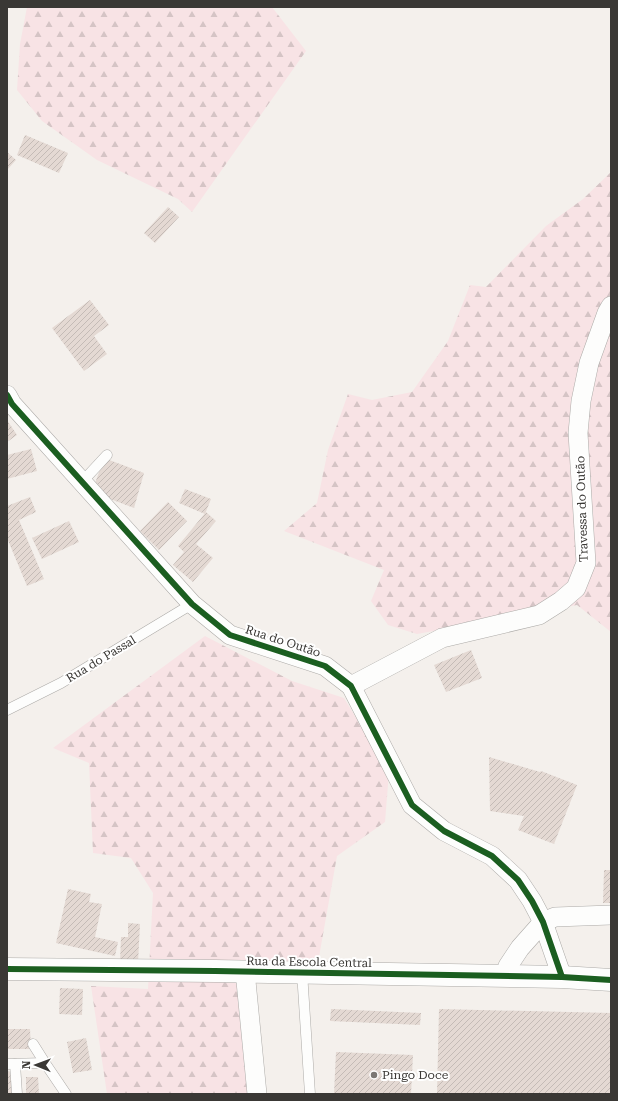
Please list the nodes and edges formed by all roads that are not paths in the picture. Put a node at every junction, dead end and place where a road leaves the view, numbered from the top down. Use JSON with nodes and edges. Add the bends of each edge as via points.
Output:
{"nodes":[{"id":1,"x":611,"y":306,"type":"edge"},
{"id":2,"x":7,"y":395,"type":"edge"},
{"id":3,"x":107,"y":455,"type":"dead end"},
{"id":4,"x":82,"y":482,"type":"junction"},
{"id":5,"x":192,"y":604,"type":"junction"},
{"id":6,"x":351,"y":686,"type":"junction"},
{"id":7,"x":7,"y":710,"type":"edge"},
{"id":8,"x":611,"y":916,"type":"edge"},
{"id":9,"x":543,"y":922,"type":"junction"},
{"id":10,"x":7,"y":970,"type":"edge"},
{"id":11,"x":245,"y":971,"type":"junction"},
{"id":12,"x":302,"y":972,"type":"junction"},
{"id":13,"x":506,"y":976,"type":"junction"},
{"id":14,"x":562,"y":977,"type":"junction"},
{"id":15,"x":611,"y":980,"type":"edge"},
{"id":16,"x":33,"y":1044,"type":"dead end"},
{"id":17,"x":11,"y":1064,"type":"edge"},
{"id":18,"x":45,"y":1064,"type":"junction"},
{"id":19,"x":62,"y":1092,"type":"edge"},
{"id":20,"x":17,"y":1094,"type":"edge"},
{"id":21,"x":257,"y":1094,"type":"edge"},
{"id":22,"x":310,"y":1094,"type":"edge"}],
"edges":[{"from":1,"to":6,"type":"street","name":"Travessa do Outão","via":[[589,363],[581,402],[578,433],[586,563],[576,588],[539,615],[442,638]]},
{"from":2,"to":4,"type":"street","name":"Rua do Outão","via":[[12,404]]},
{"from":3,"to":4,"type":"lane"},
{"from":4,"to":5,"type":"street","name":"Rua do Outão"},
{"from":5,"to":6,"type":"street","name":"Rua do Outão","via":[[230,635],[325,666]]},
{"from":5,"to":7,"type":"lane","name":"Rua do Passal","via":[[61,683]]},
{"from":6,"to":9,"type":"street","name":"Rua do Outão","via":[[412,805],[444,831],[492,856],[518,880]]},
{"from":8,"to":9,"type":"street","via":[[555,917]]},
{"from":9,"to":13,"type":"street","via":[[508,966]]},
{"from":9,"to":14,"type":"street","name":"Rua do Outão"},
{"from":10,"to":11,"type":"street","name":"Rua da Escola Central"},
{"from":11,"to":12,"type":"street","name":"Rua da Escola Central"},
{"from":11,"to":21,"type":"street"},
{"from":12,"to":13,"type":"street","name":"Rua da Escola Central"},
{"from":12,"to":22,"type":"lane"},
{"from":13,"to":14,"type":"street","name":"Rua da Escola Central"},
{"from":14,"to":15,"type":"street","name":"Rua da Escola Central"},
{"from":16,"to":18,"type":"lane"},
{"from":17,"to":18,"type":"lane"},
{"from":17,"to":20,"type":"lane"},
{"from":18,"to":19,"type":"lane"}]}
